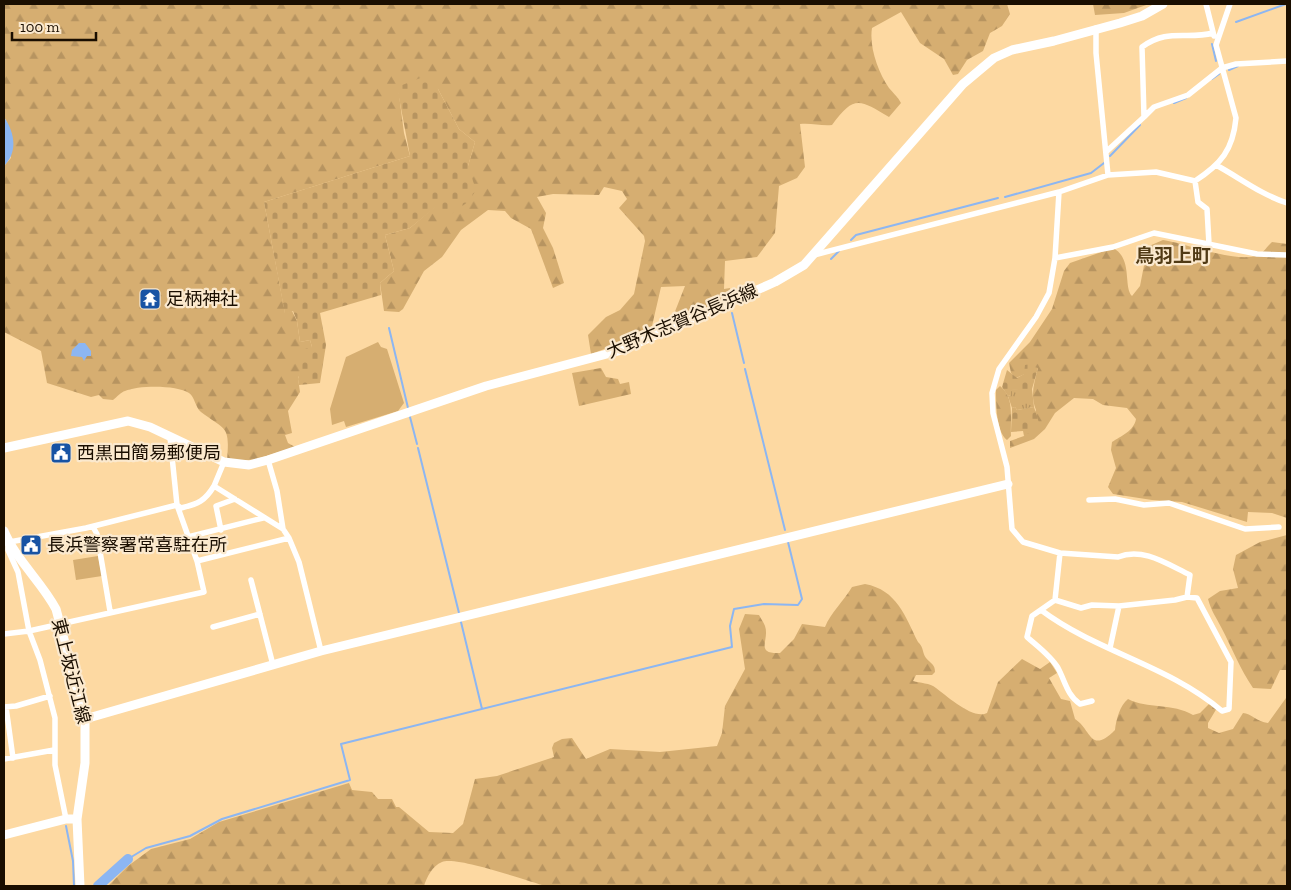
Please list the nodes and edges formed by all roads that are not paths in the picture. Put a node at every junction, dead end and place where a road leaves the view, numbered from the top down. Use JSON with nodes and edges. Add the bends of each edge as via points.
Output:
{"nodes":[{"id":1,"x":1164,"y":4,"type":"edge"},
{"id":2,"x":1206,"y":4,"type":"edge"},
{"id":3,"x":1230,"y":4,"type":"edge"},
{"id":4,"x":1096,"y":28,"type":"junction"},
{"id":5,"x":1213,"y":32,"type":"junction"},
{"id":6,"x":1216,"y":45,"type":"junction"},
{"id":7,"x":1287,"y":61,"type":"edge"},
{"id":8,"x":1222,"y":68,"type":"junction"},
{"id":9,"x":1144,"y":117,"type":"junction"},
{"id":10,"x":1107,"y":150,"type":"junction"},
{"id":11,"x":1216,"y":165,"type":"junction"},
{"id":12,"x":1108,"y":175,"type":"junction"},
{"id":13,"x":1195,"y":181,"type":"junction"},
{"id":14,"x":1059,"y":192,"type":"junction"},
{"id":15,"x":1287,"y":203,"type":"edge"},
{"id":16,"x":1209,"y":244,"type":"junction"},
{"id":17,"x":814,"y":255,"type":"junction"},
{"id":18,"x":1287,"y":255,"type":"edge"},
{"id":19,"x":1055,"y":258,"type":"junction"},
{"id":20,"x":170,"y":437,"type":"junction"},
{"id":21,"x":4,"y":448,"type":"edge"},
{"id":22,"x":268,"y":460,"type":"junction"},
{"id":23,"x":224,"y":462,"type":"junction"},
{"id":24,"x":1008,"y":484,"type":"junction"},
{"id":25,"x":214,"y":486,"type":"junction"},
{"id":26,"x":235,"y":499,"type":"junction"},
{"id":27,"x":1089,"y":500,"type":"dead end"},
{"id":28,"x":177,"y":506,"type":"junction"},
{"id":29,"x":263,"y":518,"type":"junction"},
{"id":30,"x":93,"y":527,"type":"junction"},
{"id":31,"x":1279,"y":527,"type":"dead end"},
{"id":32,"x":283,"y":529,"type":"junction"},
{"id":33,"x":221,"y":530,"type":"junction"},
{"id":34,"x":4,"y":531,"type":"edge"},
{"id":35,"x":188,"y":537,"type":"junction"},
{"id":36,"x":289,"y":538,"type":"junction"},
{"id":37,"x":6,"y":542,"type":"edge"},
{"id":38,"x":1060,"y":553,"type":"junction"},
{"id":39,"x":197,"y":561,"type":"junction"},
{"id":40,"x":26,"y":566,"type":"junction"},
{"id":41,"x":18,"y":572,"type":"junction"},
{"id":42,"x":252,"y":580,"type":"dead end"},
{"id":43,"x":1187,"y":597,"type":"junction"},
{"id":44,"x":1055,"y":600,"type":"junction"},
{"id":45,"x":1120,"y":606,"type":"junction"},
{"id":46,"x":1041,"y":610,"type":"junction"},
{"id":47,"x":110,"y":611,"type":"junction"},
{"id":48,"x":260,"y":614,"type":"junction"},
{"id":49,"x":61,"y":623,"type":"junction"},
{"id":50,"x":213,"y":626,"type":"dead end"},
{"id":51,"x":29,"y":631,"type":"junction"},
{"id":52,"x":4,"y":634,"type":"edge"},
{"id":53,"x":1110,"y":648,"type":"junction"},
{"id":54,"x":321,"y":651,"type":"junction"},
{"id":55,"x":273,"y":665,"type":"junction"},
{"id":56,"x":50,"y":696,"type":"junction"},
{"id":57,"x":1092,"y":701,"type":"dead end"},
{"id":58,"x":5,"y":707,"type":"edge"},
{"id":59,"x":85,"y":719,"type":"junction"},
{"id":60,"x":54,"y":750,"type":"junction"},
{"id":61,"x":13,"y":758,"type":"junction"},
{"id":62,"x":4,"y":759,"type":"edge"},
{"id":63,"x":66,"y":819,"type":"junction"},
{"id":64,"x":77,"y":819,"type":"junction"},
{"id":65,"x":4,"y":835,"type":"edge"},
{"id":66,"x":80,"y":886,"type":"edge"}],
"edges":[{"from":1,"to":4,"type":"main road","name":"大野木志賀谷長浜線","via":[[1142,16]]},
{"from":2,"to":5,"type":"street"},
{"from":3,"to":6,"type":"street"},
{"from":4,"to":10,"type":"street"},
{"from":4,"to":17,"type":"main road","name":"大野木志賀谷長浜線","via":[[1012,50],[979,70],[963,84]]},
{"from":5,"to":6,"type":"street"},
{"from":5,"to":9,"type":"street","via":[[1199,36],[1171,34],[1142,47]]},
{"from":6,"to":8,"type":"street"},
{"from":7,"to":8,"type":"street"},
{"from":8,"to":9,"type":"street","via":[[1188,96],[1154,107]]},
{"from":8,"to":11,"type":"street","via":[[1236,118],[1232,140]]},
{"from":9,"to":10,"type":"street"},
{"from":10,"to":12,"type":"street"},
{"from":11,"to":13,"type":"street"},
{"from":11,"to":15,"type":"street","via":[[1245,185]]},
{"from":12,"to":13,"type":"street","via":[[1156,172]]},
{"from":12,"to":14,"type":"street"},
{"from":13,"to":16,"type":"street","via":[[1198,202],[1207,209]]},
{"from":14,"to":17,"type":"street"},
{"from":14,"to":19,"type":"street"},
{"from":16,"to":18,"type":"street","via":[[1257,254]]},
{"from":16,"to":19,"type":"street","via":[[1154,233],[1113,247]]},
{"from":17,"to":22,"type":"main road","name":"大野木志賀谷長浜線","via":[[804,265],[775,282],[622,350],[486,386]]},
{"from":19,"to":24,"type":"street","via":[[1049,293],[999,369],[992,393]]},
{"from":20,"to":21,"type":"main road","name":"大野木志賀谷長浜線","via":[[128,421]]},
{"from":20,"to":23,"type":"main road","name":"大野木志賀谷長浜線"},
{"from":20,"to":28,"type":"street"},
{"from":22,"to":23,"type":"main road","name":"大野木志賀谷長浜線","via":[[249,465]]},
{"from":22,"to":32,"type":"street"},
{"from":23,"to":25,"type":"street"},
{"from":24,"to":38,"type":"street","via":[[1012,529],[1023,542]]},
{"from":24,"to":54,"type":"main road"},
{"from":25,"to":26,"type":"street"},
{"from":25,"to":28,"type":"street","via":[[203,501],[182,508]]},
{"from":26,"to":29,"type":"street"},
{"from":26,"to":33,"type":"street","via":[[216,506]]},
{"from":27,"to":31,"type":"street","via":[[1115,499],[1144,505],[1169,503],[1245,529]]},
{"from":28,"to":30,"type":"street"},
{"from":28,"to":35,"type":"street"},
{"from":29,"to":32,"type":"street"},
{"from":29,"to":33,"type":"street"},
{"from":30,"to":37,"type":"street"},
{"from":30,"to":47,"type":"street","via":[[97,534]]},
{"from":32,"to":36,"type":"street"},
{"from":33,"to":35,"type":"street"},
{"from":34,"to":37,"type":"main road","name":"東上坂近江線"},
{"from":35,"to":39,"type":"street"},
{"from":36,"to":39,"type":"street"},
{"from":36,"to":54,"type":"street","via":[[299,562]]},
{"from":37,"to":40,"type":"main road","name":"東上坂近江線"},
{"from":37,"to":41,"type":"street"},
{"from":38,"to":43,"type":"street","via":[[1118,557],[1150,555],[1190,575]]},
{"from":38,"to":44,"type":"street"},
{"from":39,"to":47,"type":"street","via":[[204,592]]},
{"from":40,"to":41,"type":"street"},
{"from":40,"to":49,"type":"main road","name":"東上坂近江線","via":[[47,593]]},
{"from":41,"to":51,"type":"street"},
{"from":42,"to":48,"type":"street"},
{"from":43,"to":45,"type":"street"},
{"from":43,"to":53,"type":"street","via":[[1198,598],[1231,662],[1229,709],[1222,711],[1168,674]]},
{"from":44,"to":45,"type":"street","via":[[1081,608]]},
{"from":44,"to":46,"type":"street"},
{"from":45,"to":53,"type":"street"},
{"from":46,"to":53,"type":"street","via":[[1079,634]]},
{"from":46,"to":57,"type":"street","via":[[1032,616],[1027,637],[1057,667],[1075,701],[1080,704]]},
{"from":47,"to":49,"type":"street"},
{"from":48,"to":50,"type":"street"},
{"from":48,"to":55,"type":"street"},
{"from":49,"to":51,"type":"street"},
{"from":49,"to":59,"type":"main road","name":"東上坂近江線"},
{"from":51,"to":52,"type":"street"},
{"from":51,"to":56,"type":"street"},
{"from":54,"to":55,"type":"main road"},
{"from":55,"to":59,"type":"main road"},
{"from":56,"to":58,"type":"street"},
{"from":56,"to":60,"type":"street","via":[[56,728]]},
{"from":58,"to":61,"type":"street"},
{"from":59,"to":64,"type":"main road","name":"東上坂近江線","via":[[85,763]]},
{"from":60,"to":61,"type":"street"},
{"from":60,"to":63,"type":"street"},
{"from":61,"to":62,"type":"street"},
{"from":63,"to":64,"type":"main road"},
{"from":63,"to":65,"type":"main road"},
{"from":64,"to":66,"type":"main road","name":"東上坂近江線"}]}
